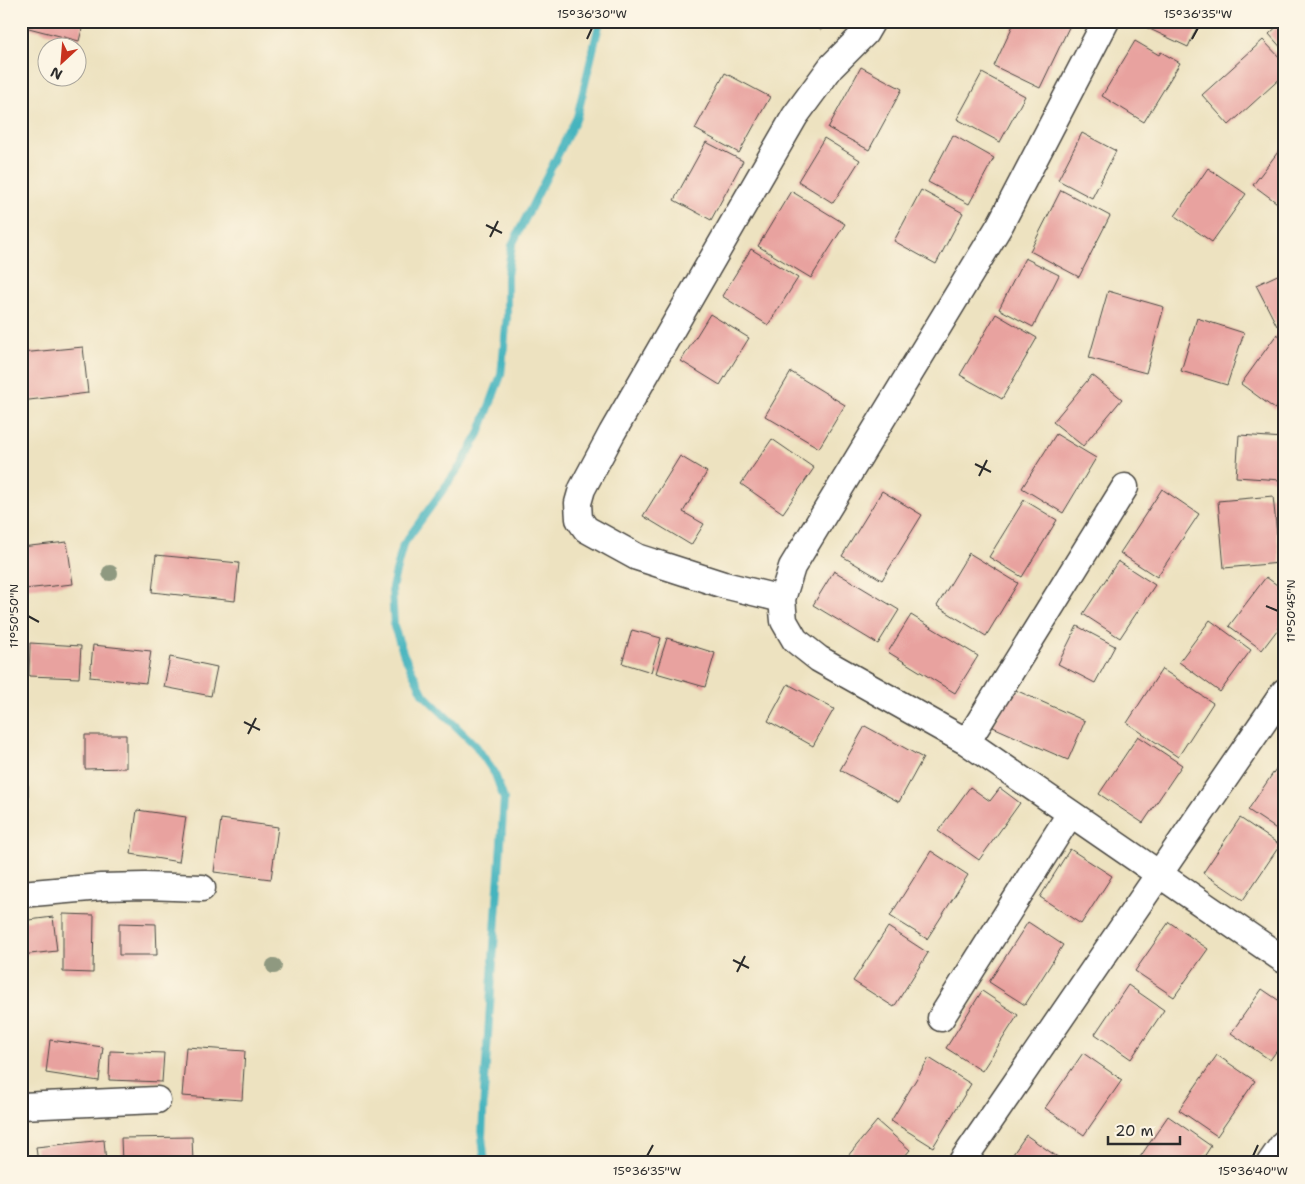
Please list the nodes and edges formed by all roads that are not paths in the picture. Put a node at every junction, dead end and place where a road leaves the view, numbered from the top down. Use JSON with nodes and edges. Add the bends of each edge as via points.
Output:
{"nodes":[{"id":1,"x":872,"y":21,"type":"edge"},
{"id":2,"x":1106,"y":21,"type":"edge"},
{"id":3,"x":1125,"y":487,"type":"dead end"},
{"id":4,"x":782,"y":599,"type":"junction"},
{"id":5,"x":1284,"y":692,"type":"edge"},
{"id":6,"x":967,"y":742,"type":"junction"},
{"id":7,"x":1070,"y":814,"type":"junction"},
{"id":8,"x":1158,"y":874,"type":"junction"},
{"id":9,"x":202,"y":888,"type":"dead end"},
{"id":10,"x":21,"y":894,"type":"edge"},
{"id":11,"x":1284,"y":960,"type":"edge"},
{"id":12,"x":941,"y":1018,"type":"dead end"},
{"id":13,"x":157,"y":1100,"type":"dead end"},
{"id":14,"x":21,"y":1106,"type":"edge"},
{"id":15,"x":1284,"y":1143,"type":"edge"},
{"id":16,"x":961,"y":1163,"type":"edge"},
{"id":17,"x":1270,"y":1163,"type":"edge"}],
"edges":[{"from":1,"to":4,"type":"street","via":[[865,33],[831,67],[795,116],[612,433],[582,489],[578,503],[579,519],[586,529],[637,557],[724,585]]},
{"from":2,"to":4,"type":"street","via":[[1000,225],[792,567]]},
{"from":3,"to":6,"type":"street"},
{"from":4,"to":6,"type":"street","via":[[784,621],[795,640],[819,659]]},
{"from":5,"to":8,"type":"street"},
{"from":6,"to":7,"type":"street"},
{"from":7,"to":8,"type":"street"},
{"from":7,"to":12,"type":"street"},
{"from":8,"to":11,"type":"street"},
{"from":8,"to":16,"type":"street"},
{"from":9,"to":10,"type":"street","via":[[101,887]]},
{"from":13,"to":14,"type":"street"},
{"from":15,"to":17,"type":"street"}]}
